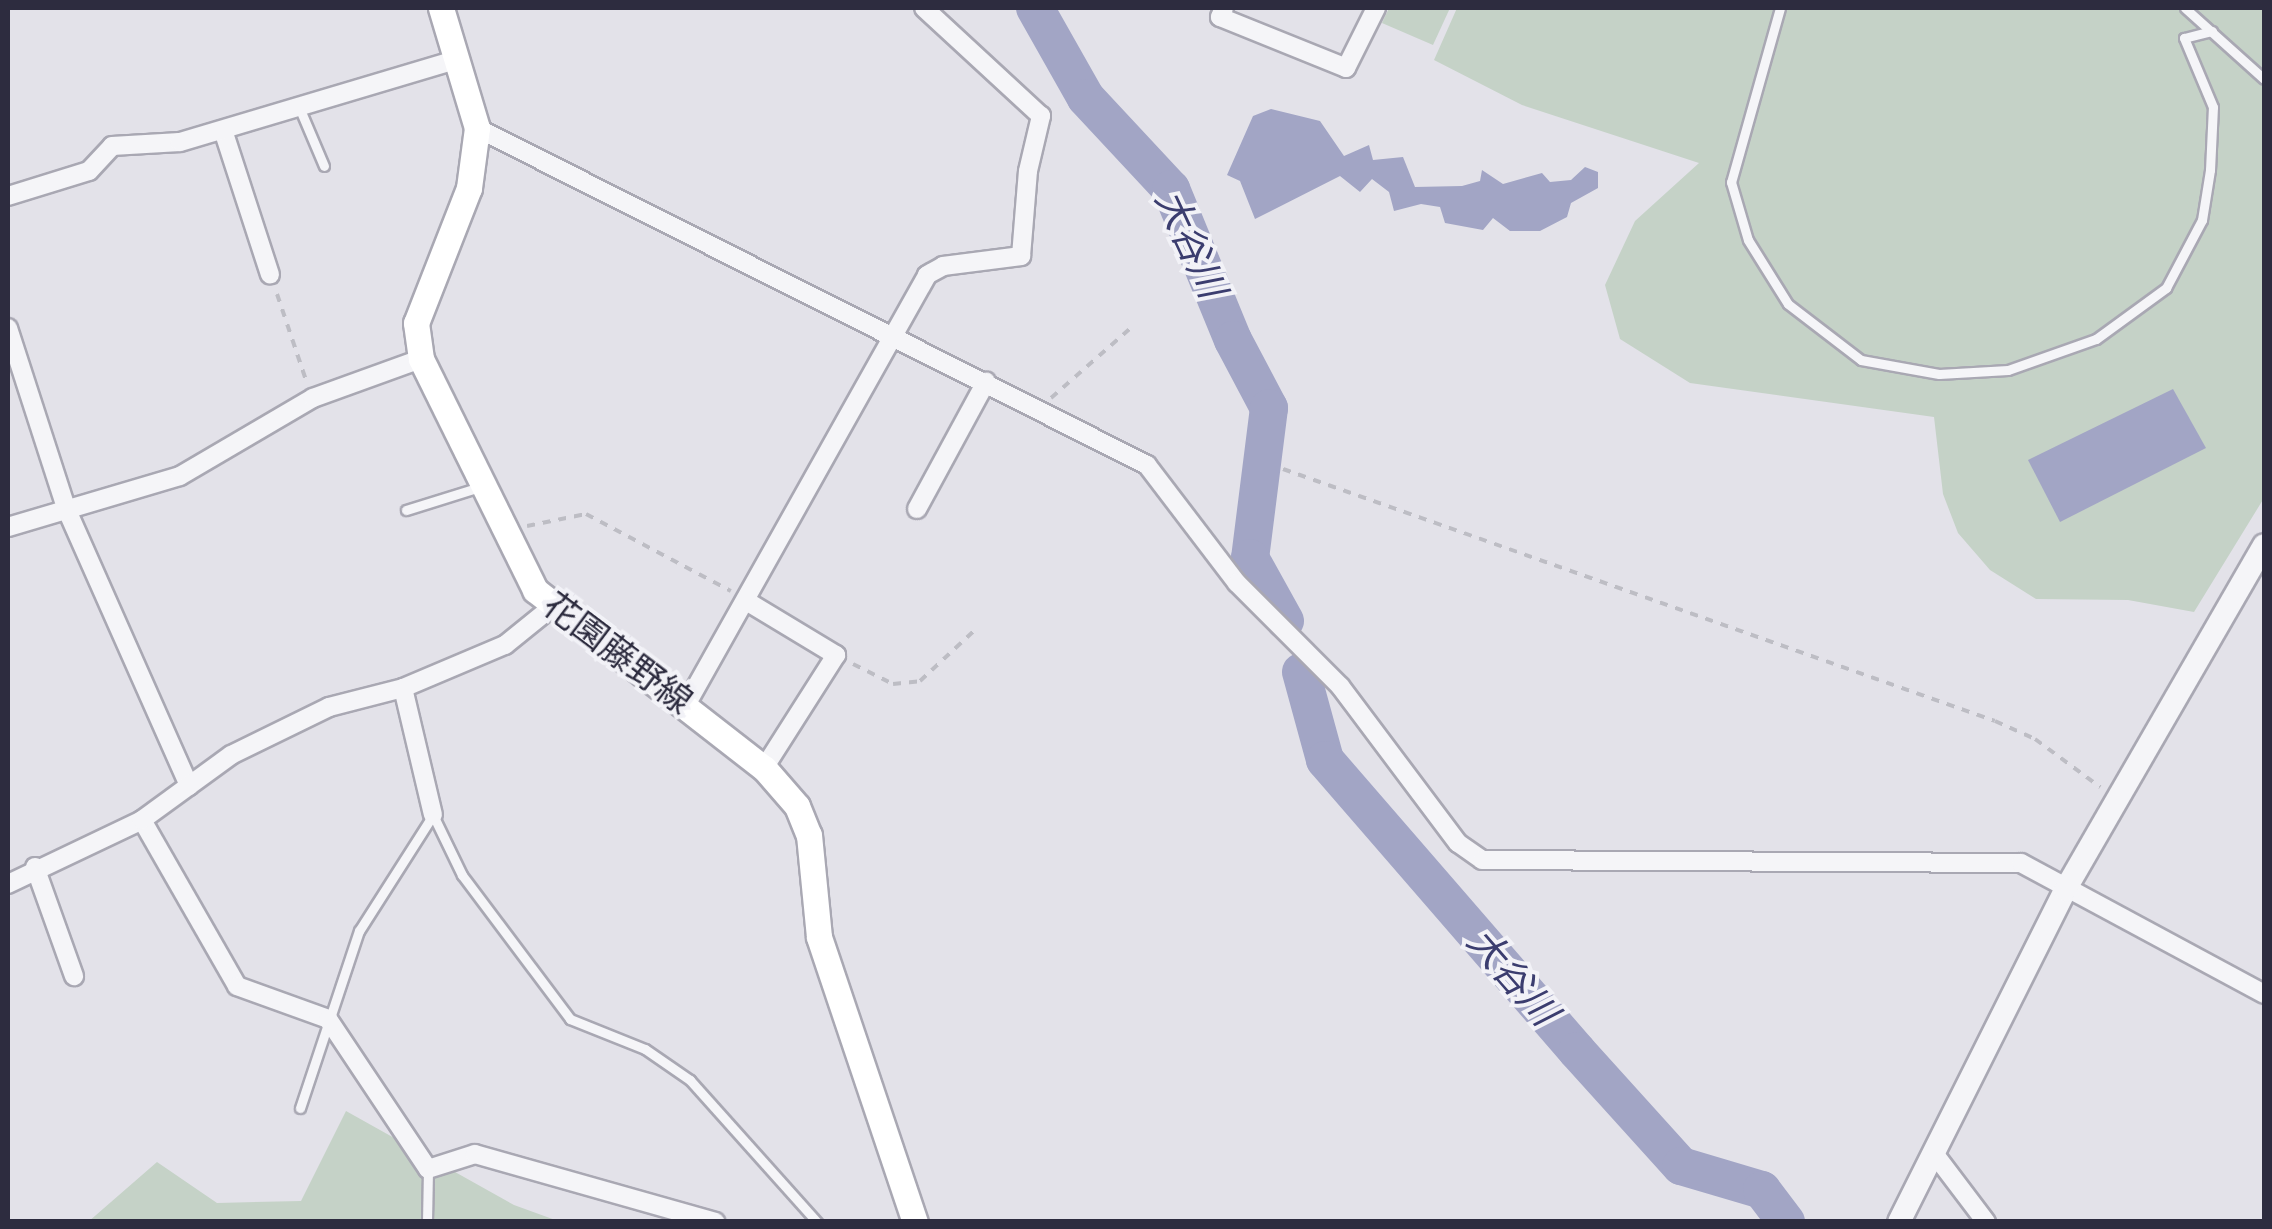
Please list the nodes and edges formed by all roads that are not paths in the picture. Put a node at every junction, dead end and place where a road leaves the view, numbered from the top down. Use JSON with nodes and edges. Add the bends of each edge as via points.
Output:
{"nodes":[{"id":1,"x":441,"y":8,"type":"edge"},
{"id":2,"x":924,"y":8,"type":"edge"},
{"id":3,"x":1224,"y":8,"type":"edge"},
{"id":4,"x":1376,"y":8,"type":"edge"},
{"id":5,"x":1780,"y":8,"type":"edge"},
{"id":6,"x":2185,"y":8,"type":"edge"},
{"id":7,"x":2212,"y":31,"type":"junction"},
{"id":8,"x":459,"y":59,"type":"junction"},
{"id":9,"x":2264,"y":79,"type":"edge"},
{"id":10,"x":299,"y":106,"type":"junction"},
{"id":11,"x":478,"y":128,"type":"junction"},
{"id":12,"x":223,"y":130,"type":"junction"},
{"id":13,"x":324,"y":166,"type":"dead end"},
{"id":14,"x":8,"y":196,"type":"edge"},
{"id":15,"x":270,"y":275,"type":"road end"},
{"id":16,"x":8,"y":328,"type":"edge"},
{"id":17,"x":890,"y":335,"type":"junction"},
{"id":18,"x":421,"y":360,"type":"junction"},
{"id":19,"x":986,"y":382,"type":"junction"},
{"id":20,"x":484,"y":486,"type":"junction"},
{"id":21,"x":66,"y":508,"type":"junction"},
{"id":22,"x":406,"y":510,"type":"dead end"},
{"id":23,"x":918,"y":510,"type":"dead end"},
{"id":24,"x":8,"y":526,"type":"edge"},
{"id":25,"x":2264,"y":544,"type":"edge"},
{"id":26,"x":748,"y":602,"type":"junction"},
{"id":27,"x":552,"y":607,"type":"junction"},
{"id":28,"x":402,"y":688,"type":"junction"},
{"id":29,"x":686,"y":705,"type":"junction"},
{"id":30,"x":764,"y":768,"type":"junction"},
{"id":31,"x":189,"y":786,"type":"junction"},
{"id":32,"x":433,"y":816,"type":"junction"},
{"id":33,"x":142,"y":820,"type":"junction"},
{"id":34,"x":35,"y":868,"type":"junction"},
{"id":35,"x":8,"y":884,"type":"edge"},
{"id":36,"x":2065,"y":890,"type":"junction"},
{"id":37,"x":74,"y":976,"type":"dead end"},
{"id":38,"x":2264,"y":994,"type":"edge"},
{"id":39,"x":328,"y":1019,"type":"junction"},
{"id":40,"x":300,"y":1108,"type":"dead end"},
{"id":41,"x":1933,"y":1152,"type":"junction"},
{"id":42,"x":428,"y":1169,"type":"junction"},
{"id":43,"x":427,"y":1222,"type":"edge"},
{"id":44,"x":716,"y":1222,"type":"edge"},
{"id":45,"x":817,"y":1222,"type":"edge"},
{"id":46,"x":915,"y":1222,"type":"edge"},
{"id":47,"x":1900,"y":1222,"type":"edge"},
{"id":48,"x":1986,"y":1222,"type":"edge"}],
"edges":[{"from":1,"to":8,"type":"main road","name":"花園藤野線"},
{"from":2,"to":17,"type":"street","via":[[1041,116],[1028,171],[1021,256],[943,266],[927,275]]},
{"from":3,"to":4,"type":"street","via":[[1220,17],[1346,68]]},
{"from":5,"to":7,"type":"lane","via":[[1730,182],[1748,240],[1788,304],[1861,360],[1939,374],[2008,370],[2096,339],[2166,288],[2202,220],[2210,170],[2213,107],[2184,38]]},
{"from":6,"to":7,"type":"lane"},
{"from":7,"to":9,"type":"lane"},
{"from":8,"to":10,"type":"street"},
{"from":8,"to":11,"type":"main road","name":"花園藤野線"},
{"from":10,"to":12,"type":"street"},
{"from":10,"to":13,"type":"lane"},
{"from":11,"to":17,"type":"street"},
{"from":11,"to":18,"type":"main road","name":"花園藤野線","via":[[468,188],[416,323]]},
{"from":12,"to":14,"type":"street","via":[[180,142],[112,146],[89,171]]},
{"from":12,"to":15,"type":"street"},
{"from":16,"to":21,"type":"street"},
{"from":17,"to":19,"type":"street"},
{"from":17,"to":26,"type":"street"},
{"from":18,"to":20,"type":"main road","name":"花園藤野線"},
{"from":18,"to":21,"type":"street","via":[[313,398],[180,476]]},
{"from":19,"to":23,"type":"street"},
{"from":19,"to":36,"type":"street","via":[[1147,465],[1237,583],[1340,686],[1458,844],[1482,860],[2021,863]]},
{"from":20,"to":22,"type":"lane"},
{"from":20,"to":27,"type":"main road","name":"花園藤野線","via":[[535,590]]},
{"from":21,"to":24,"type":"street"},
{"from":21,"to":31,"type":"street"},
{"from":25,"to":36,"type":"street"},
{"from":26,"to":29,"type":"street"},
{"from":26,"to":30,"type":"street","via":[[836,655]]},
{"from":27,"to":28,"type":"street","via":[[505,645]]},
{"from":27,"to":29,"type":"main road","name":"花園藤野線"},
{"from":28,"to":31,"type":"street","via":[[329,707],[231,755]]},
{"from":28,"to":32,"type":"street"},
{"from":29,"to":30,"type":"main road","name":"花園藤野線"},
{"from":30,"to":46,"type":"main road","name":"花園藤野線","via":[[797,806],[809,835],[819,937]]},
{"from":31,"to":33,"type":"street"},
{"from":32,"to":39,"type":"lane","via":[[358,931]]},
{"from":32,"to":45,"type":"lane","via":[[462,875],[570,1019],[646,1049],[690,1080]]},
{"from":33,"to":34,"type":"street"},
{"from":33,"to":39,"type":"street","via":[[237,986]]},
{"from":34,"to":35,"type":"street"},
{"from":34,"to":37,"type":"street"},
{"from":36,"to":38,"type":"street"},
{"from":36,"to":41,"type":"street"},
{"from":39,"to":40,"type":"lane"},
{"from":39,"to":42,"type":"street"},
{"from":41,"to":47,"type":"street"},
{"from":41,"to":48,"type":"street"},
{"from":42,"to":43,"type":"lane"},
{"from":42,"to":44,"type":"street","via":[[475,1154]]}]}
